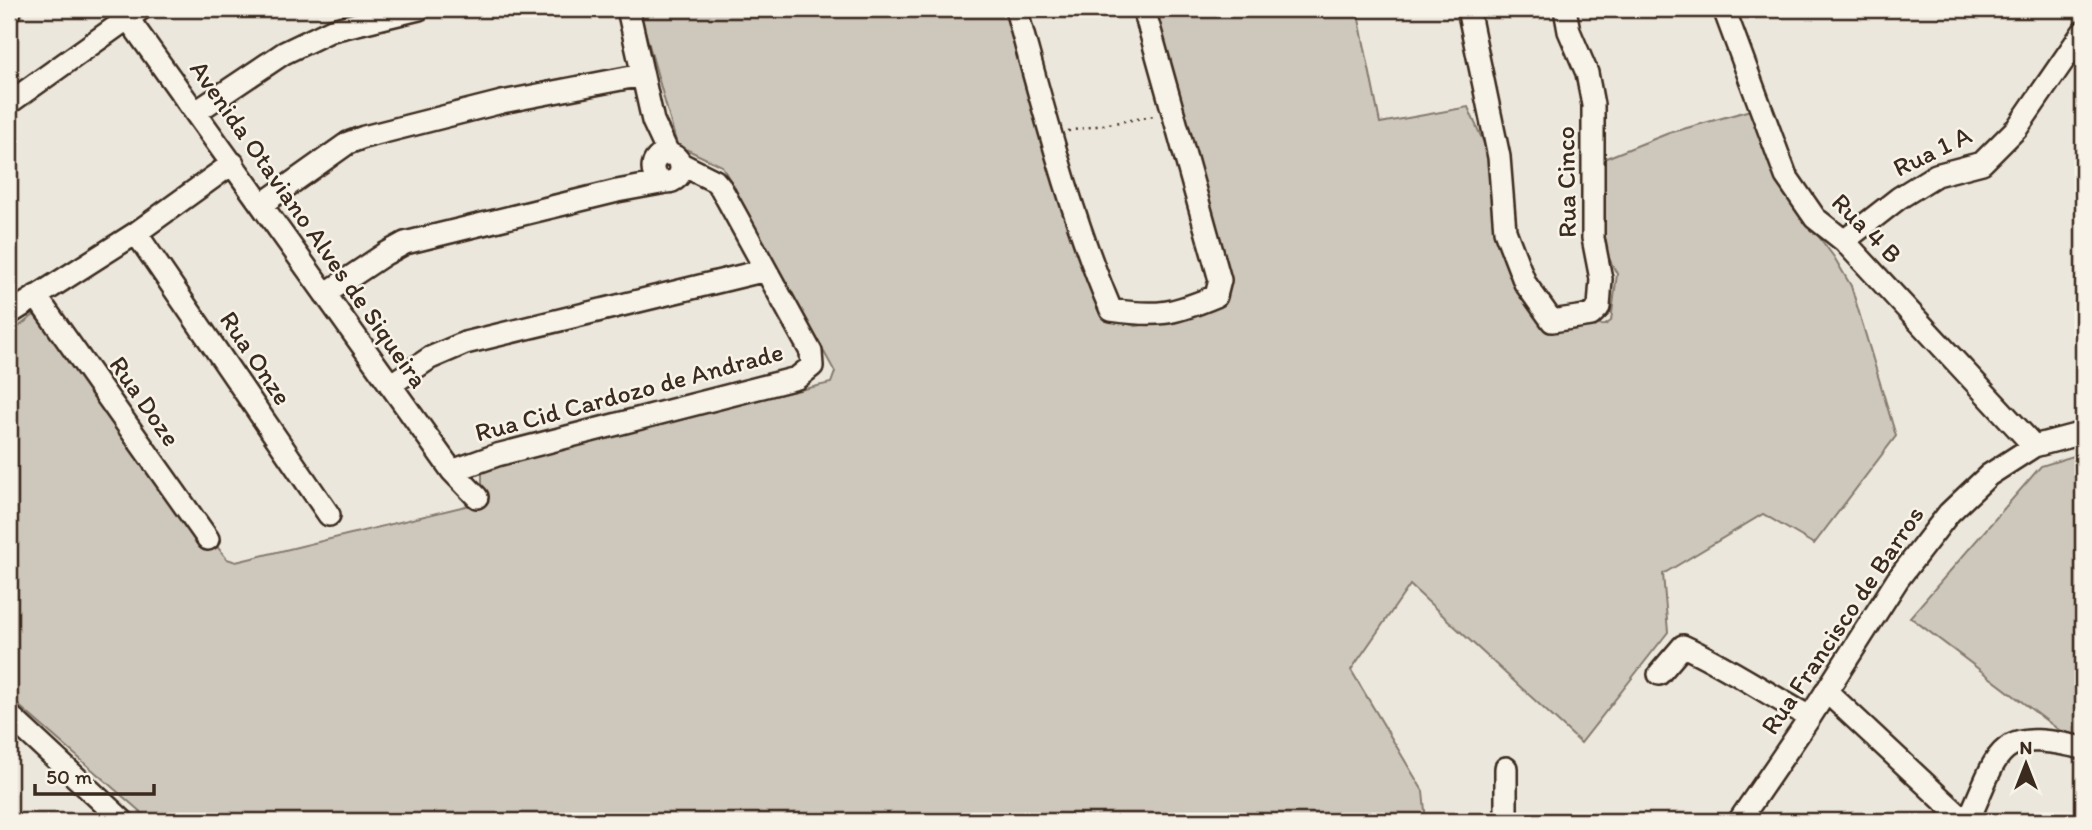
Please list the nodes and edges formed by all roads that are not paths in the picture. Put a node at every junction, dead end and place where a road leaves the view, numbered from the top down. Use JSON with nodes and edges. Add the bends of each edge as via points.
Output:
{"nodes":[{"id":1,"x":419,"y":9,"type":"edge"},
{"id":2,"x":628,"y":9,"type":"edge"},
{"id":3,"x":1016,"y":9,"type":"edge"},
{"id":4,"x":1144,"y":9,"type":"edge"},
{"id":5,"x":1468,"y":9,"type":"edge"},
{"id":6,"x":1564,"y":9,"type":"edge"},
{"id":7,"x":1724,"y":9,"type":"edge"},
{"id":8,"x":130,"y":12,"type":"edge"},
{"id":9,"x":2083,"y":32,"type":"edge"},
{"id":10,"x":642,"y":75,"type":"junction"},
{"id":11,"x":9,"y":103,"type":"edge"},
{"id":12,"x":196,"y":112,"type":"junction"},
{"id":13,"x":233,"y":163,"type":"junction"},
{"id":14,"x":667,"y":168,"type":"junction"},
{"id":15,"x":262,"y":204,"type":"junction"},
{"id":16,"x":136,"y":233,"type":"junction"},
{"id":17,"x":1844,"y":241,"type":"junction"},
{"id":18,"x":766,"y":270,"type":"junction"},
{"id":19,"x":325,"y":294,"type":"junction"},
{"id":20,"x":36,"y":296,"type":"junction"},
{"id":21,"x":9,"y":314,"type":"edge"},
{"id":22,"x":390,"y":385,"type":"junction"},
{"id":23,"x":2083,"y":433,"type":"edge"},
{"id":24,"x":2034,"y":446,"type":"junction"},
{"id":25,"x":452,"y":471,"type":"junction"},
{"id":26,"x":477,"y":497,"type":"dead end"},
{"id":27,"x":329,"y":515,"type":"dead end"},
{"id":28,"x":208,"y":539,"type":"dead end"},
{"id":29,"x":1659,"y":674,"type":"dead end"},
{"id":30,"x":1826,"y":691,"type":"junction"},
{"id":31,"x":9,"y":715,"type":"edge"},
{"id":32,"x":1810,"y":717,"type":"junction"},
{"id":33,"x":2083,"y":748,"type":"edge"},
{"id":34,"x":1506,"y":768,"type":"dead end"},
{"id":35,"x":1742,"y":820,"type":"edge"},
{"id":36,"x":123,"y":821,"type":"edge"},
{"id":37,"x":1506,"y":821,"type":"edge"},
{"id":38,"x":1967,"y":821,"type":"edge"}],
"edges":[{"from":1,"to":12,"type":"street","via":[[332,30],[284,53]]},
{"from":2,"to":10,"type":"street"},
{"from":3,"to":4,"type":"street","via":[[1095,273],[1111,310],[1145,315],[1181,310],[1216,296],[1220,281]]},
{"from":5,"to":6,"type":"street","name":"Rua Cinco","via":[[1499,157],[1505,231],[1525,283],[1552,321],[1591,315],[1599,307],[1601,279],[1593,238],[1593,105],[1587,73]]},
{"from":7,"to":17,"type":"street","name":"Rua 4 B","via":[[1786,176],[1815,218]]},
{"from":8,"to":11,"type":"street"},
{"from":8,"to":12,"type":"street","name":"Avenida Otaviano Alves de Siqueira"},
{"from":9,"to":17,"type":"street","name":"Rua 1 A","via":[[2017,128],[1982,163],[1936,175]]},
{"from":10,"to":14,"type":"street"},
{"from":10,"to":15,"type":"street","via":[[502,102],[364,137],[348,143]]},
{"from":12,"to":13,"type":"street","name":"Avenida Otaviano Alves de Siqueira"},
{"from":13,"to":15,"type":"street","name":"Avenida Otaviano Alves de Siqueira"},
{"from":13,"to":16,"type":"street"},
{"from":14,"to":18,"type":"street","via":[[715,181]]},
{"from":14,"to":19,"type":"street","via":[[617,191],[405,243]]},
{"from":15,"to":19,"type":"street","name":"Avenida Otaviano Alves de Siqueira"},
{"from":16,"to":20,"type":"street"},
{"from":16,"to":27,"type":"street","name":"Rua Onze"},
{"from":17,"to":24,"type":"street","name":"Rua 4 B"},
{"from":18,"to":22,"type":"street","via":[[465,343],[430,358]]},
{"from":18,"to":25,"type":"street","name":"Rua Cid Cardozo de Andrade","via":[[811,352],[813,366],[808,371],[797,378],[497,454]]},
{"from":19,"to":22,"type":"street","name":"Avenida Otaviano Alves de Siqueira"},
{"from":20,"to":21,"type":"street"},
{"from":20,"to":28,"type":"street","name":"Rua Doze"},
{"from":22,"to":25,"type":"street","name":"Avenida Otaviano Alves de Siqueira"},
{"from":23,"to":24,"type":"street","name":"Rua Francisco de Barros"},
{"from":24,"to":30,"type":"street","name":"Rua Francisco de Barros","via":[[1989,475],[1949,513],[1898,579]]},
{"from":25,"to":26,"type":"street","name":"Avenida Otaviano Alves de Siqueira"},
{"from":29,"to":32,"type":"street","via":[[1683,646]]},
{"from":30,"to":32,"type":"street","name":"Rua Francisco de Barros"},
{"from":30,"to":38,"type":"street"},
{"from":31,"to":36,"type":"street"},
{"from":32,"to":35,"type":"street","name":"Rua Francisco de Barros"},
{"from":33,"to":38,"type":"street","via":[[2043,739],[2003,749]]},
{"from":34,"to":37,"type":"street"}]}
